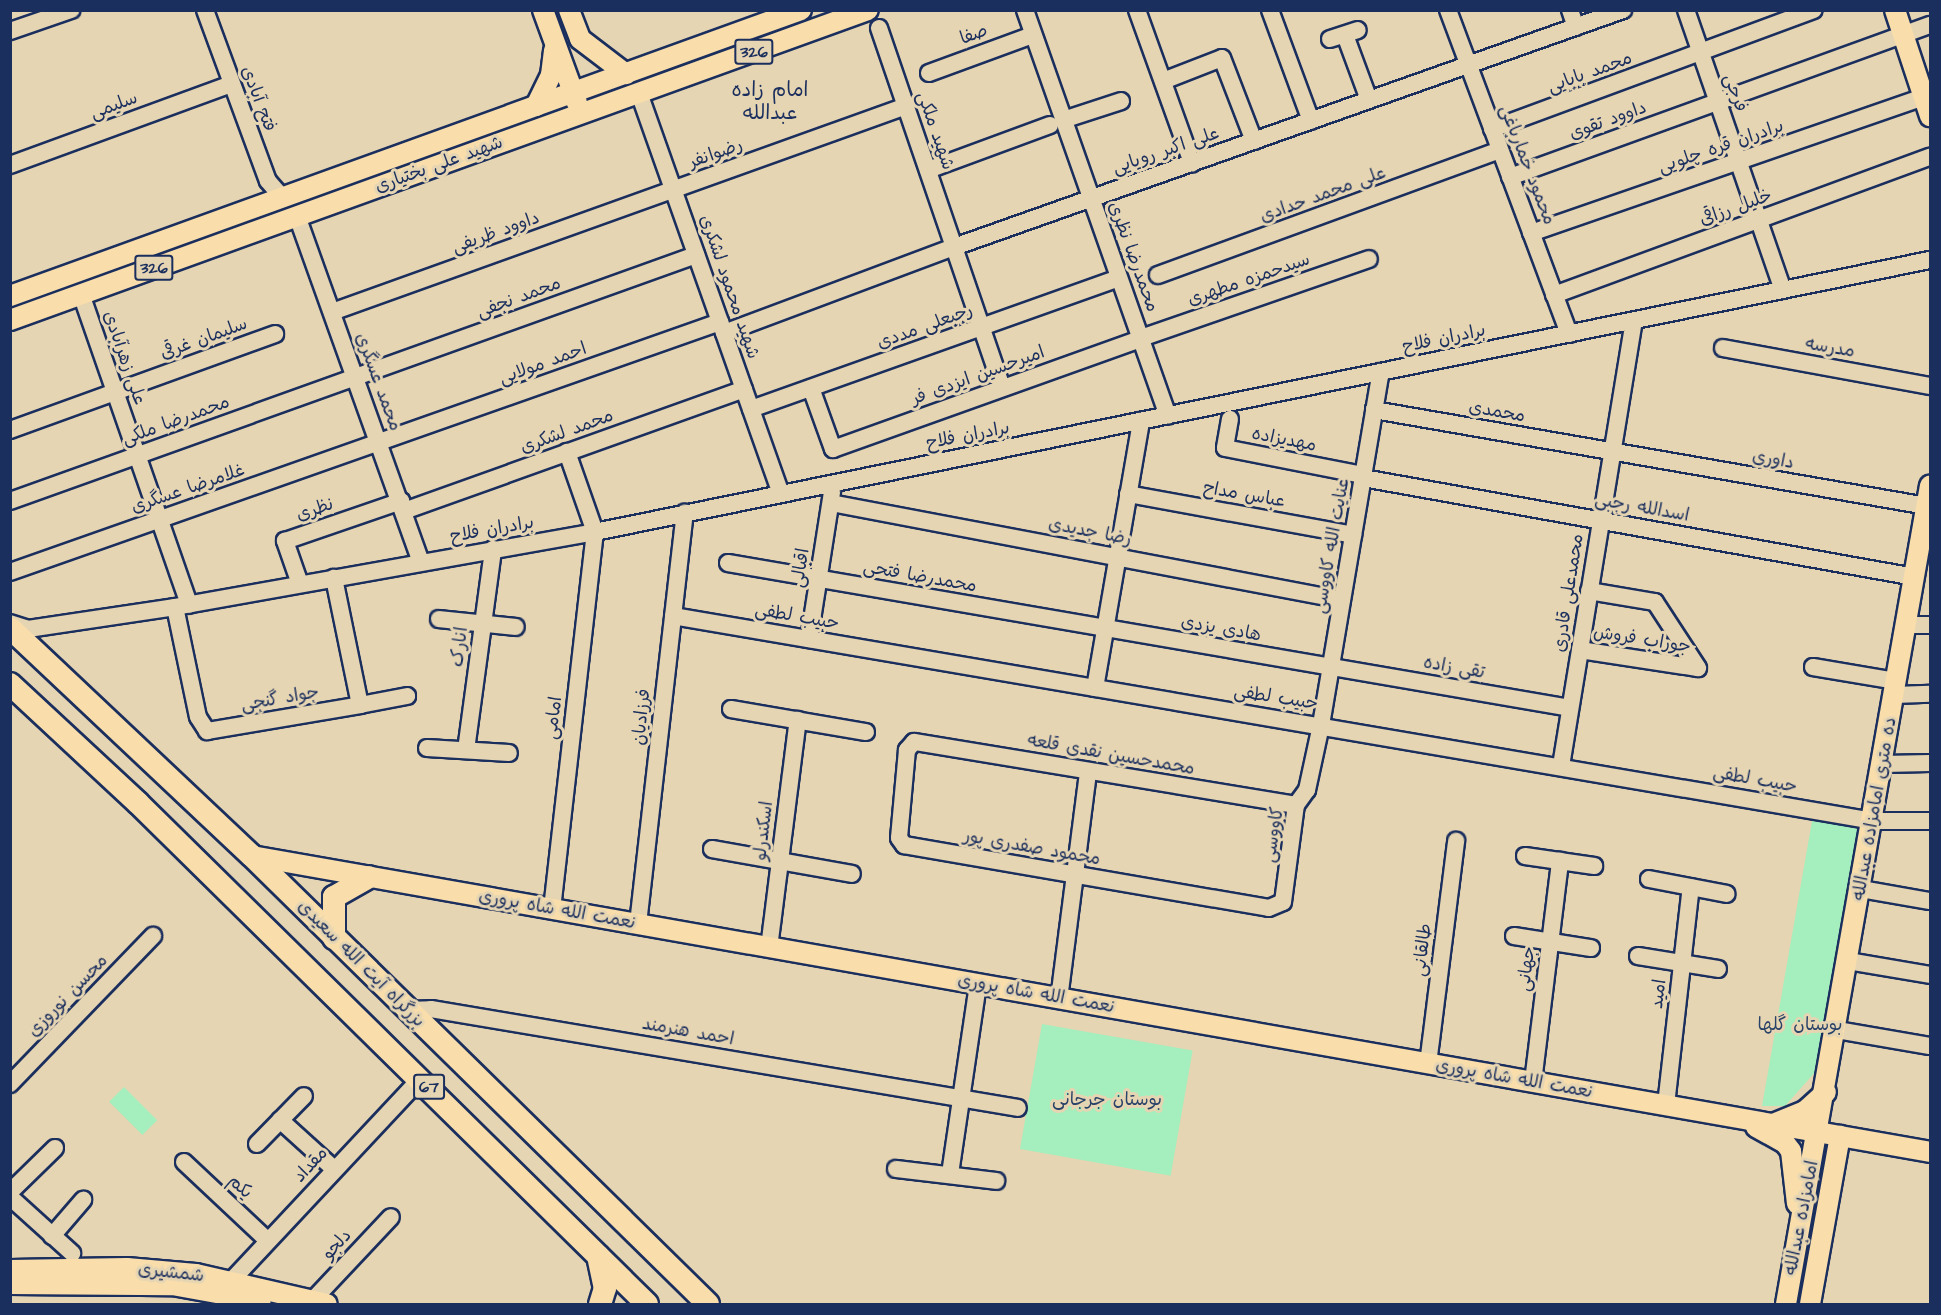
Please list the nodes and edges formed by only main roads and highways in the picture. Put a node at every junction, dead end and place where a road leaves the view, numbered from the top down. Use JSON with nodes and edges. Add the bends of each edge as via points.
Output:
{"nodes":[{"id":1,"x":543,"y":10,"type":"edge"},
{"id":2,"x":569,"y":10,"type":"edge"},
{"id":3,"x":801,"y":10,"type":"edge"},
{"id":4,"x":868,"y":10,"type":"edge"},
{"id":5,"x":1895,"y":10,"type":"edge"},
{"id":6,"x":555,"y":44,"type":"junction"},
{"id":7,"x":626,"y":74,"type":"junction"},
{"id":8,"x":573,"y":93,"type":"junction"},
{"id":9,"x":1927,"y":96,"type":"edge"},
{"id":10,"x":536,"y":106,"type":"junction"},
{"id":11,"x":581,"y":114,"type":"junction"},
{"id":12,"x":1930,"y":116,"type":"edge"},
{"id":13,"x":282,"y":197,"type":"junction"},
{"id":14,"x":297,"y":216,"type":"junction"},
{"id":15,"x":10,"y":296,"type":"edge"},
{"id":16,"x":10,"y":320,"type":"edge"},
{"id":17,"x":1930,"y":486,"type":"edge"},
{"id":18,"x":1921,"y":565,"type":"edge"},
{"id":19,"x":10,"y":628,"type":"edge"},
{"id":20,"x":10,"y":684,"type":"edge"},
{"id":21,"x":252,"y":856,"type":"junction"},
{"id":22,"x":369,"y":877,"type":"junction"},
{"id":23,"x":334,"y":938,"type":"junction"},
{"id":24,"x":1826,"y":1092,"type":"junction"},
{"id":25,"x":1744,"y":1119,"type":"junction"},
{"id":26,"x":1772,"y":1124,"type":"junction"},
{"id":27,"x":1819,"y":1132,"type":"junction"},
{"id":28,"x":1840,"y":1136,"type":"junction"},
{"id":29,"x":1930,"y":1152,"type":"edge"},
{"id":30,"x":1798,"y":1237,"type":"junction"},
{"id":31,"x":598,"y":1256,"type":"junction"},
{"id":32,"x":10,"y":1270,"type":"edge"},
{"id":33,"x":10,"y":1284,"type":"edge"},
{"id":34,"x":237,"y":1292,"type":"edge"},
{"id":35,"x":317,"y":1303,"type":"edge"},
{"id":36,"x":277,"y":1305,"type":"edge"},
{"id":37,"x":600,"y":1305,"type":"edge"},
{"id":38,"x":647,"y":1305,"type":"edge"},
{"id":39,"x":708,"y":1305,"type":"edge"},
{"id":40,"x":1786,"y":1305,"type":"edge"},
{"id":41,"x":1810,"y":1305,"type":"edge"}],
"edges":[{"from":1,"to":6,"type":"main road"},
{"from":2,"to":7,"type":"main road","via":[[580,39]]},
{"from":3,"to":7,"type":"main road","number":"326"},
{"from":4,"to":11,"type":"main road","name":"شهید علی بختیاری","number":"326"},
{"from":5,"to":9,"type":"main road"},
{"from":6,"to":8,"type":"main road"},
{"from":6,"to":10,"type":"main road","via":[[551,75]]},
{"from":7,"to":8,"type":"main road","name":"شهید علی بختیاری","number":"326"},
{"from":8,"to":10,"type":"main road","name":"شهید علی بختیاری","number":"326"},
{"from":8,"to":11,"type":"main road"},
{"from":9,"to":12,"type":"main road"},
{"from":10,"to":13,"type":"main road","name":"شهید علی بختیاری","number":"326"},
{"from":11,"to":14,"type":"main road","name":"شهید علی بختیاری","number":"326"},
{"from":13,"to":14,"type":"main road"},
{"from":13,"to":15,"type":"main road","name":"شهید علی بختیاری","number":"326"},
{"from":14,"to":16,"type":"main road","name":"شهید علی بختیاری","number":"326"},
{"from":17,"to":18,"type":"main road","name":"ده متری امامزاده عبدالله"},
{"from":18,"to":24,"type":"main road","name":"ده متری امامزاده عبدالله","via":[[1906,625]]},
{"from":19,"to":21,"type":"highway","name":"بزرگراه آیت الله سعیدی","number":"67"},
{"from":20,"to":31,"type":"highway","number":"67","via":[[138,803]]},
{"from":21,"to":22,"type":"main road","name":"نعمت الله شاه پروری"},
{"from":21,"to":23,"type":"highway","name":"بزرگراه آیت الله سعیدی","number":"67"},
{"from":22,"to":23,"type":"highway","via":[[334,897]]},
{"from":22,"to":25,"type":"main road","name":"نعمت الله شاه پروری"},
{"from":23,"to":39,"type":"highway","name":"بزرگراه آیت الله سعیدی","number":"67"},
{"from":24,"to":26,"type":"main road","via":[[1805,1111]]},
{"from":24,"to":27,"type":"main road","name":"ده متری امامزاده عبدالله"},
{"from":25,"to":26,"type":"main road","name":"نعمت الله شاه پروری"},
{"from":25,"to":30,"type":"main road","via":[[1785,1143],[1791,1151]]},
{"from":26,"to":27,"type":"main road","name":"نعمت الله شاه پروری"},
{"from":27,"to":28,"type":"main road","name":"نعمت الله شاه پروری"},
{"from":27,"to":30,"type":"main road","name":"امامزاده عبدالله"},
{"from":28,"to":29,"type":"main road","name":"نعمت الله شاه پروری"},
{"from":28,"to":41,"type":"main road","name":"امامزاده عبدالله"},
{"from":30,"to":40,"type":"main road","name":"امامزاده عبدالله"},
{"from":31,"to":37,"type":"highway","via":[[605,1288]]},
{"from":31,"to":38,"type":"highway","number":"67"},
{"from":32,"to":34,"type":"main road","name":"شمشیری","via":[[127,1268]]},
{"from":33,"to":34,"type":"main road","name":"شمشیری","via":[[127,1283]]},
{"from":34,"to":35,"type":"main road","name":"شمشیری"},
{"from":34,"to":36,"type":"main road","name":"شمشیری"}]}
